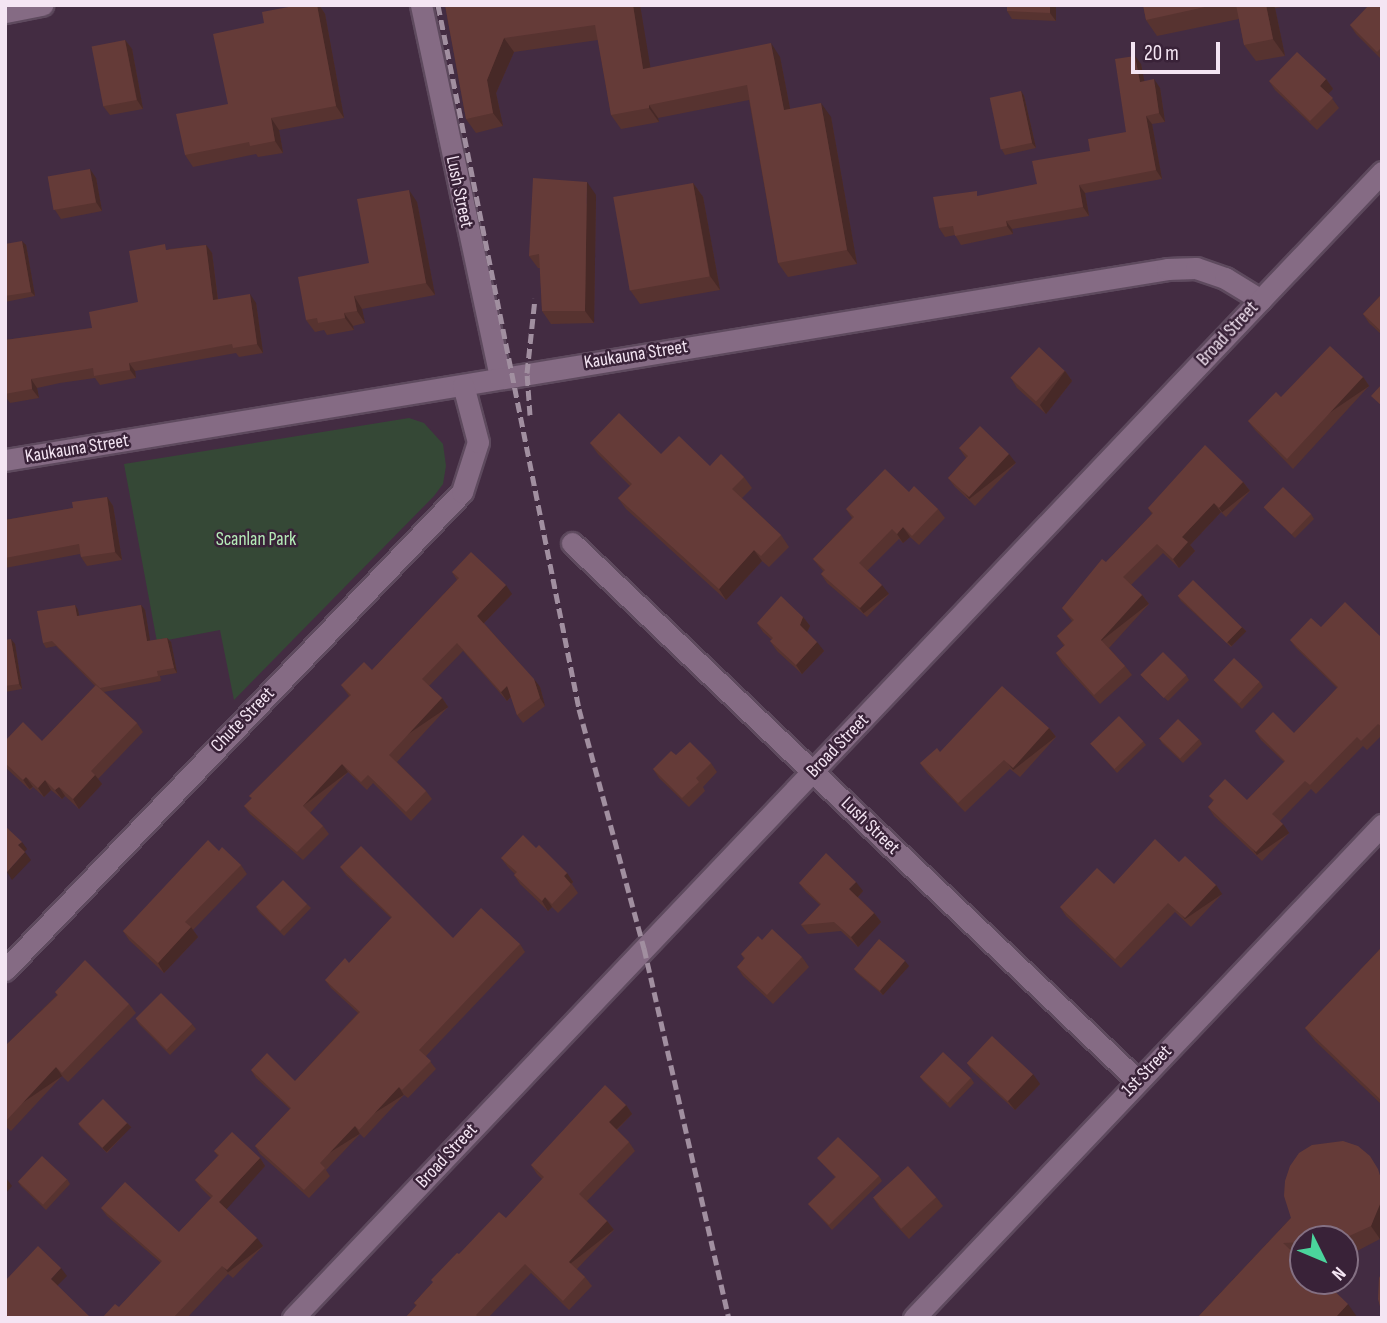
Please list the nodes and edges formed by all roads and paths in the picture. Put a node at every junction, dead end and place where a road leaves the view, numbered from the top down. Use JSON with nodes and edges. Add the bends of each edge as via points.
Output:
{"nodes":[{"id":1,"x":43,"y":5,"type":"edge"},
{"id":2,"x":421,"y":5,"type":"edge"},
{"id":3,"x":5,"y":12,"type":"edge"},
{"id":4,"x":1382,"y":172,"type":"edge"},
{"id":5,"x":1261,"y":300,"type":"junction"},
{"id":6,"x":500,"y":378,"type":"junction"},
{"id":7,"x":463,"y":385,"type":"junction"},
{"id":8,"x":5,"y":460,"type":"edge"},
{"id":9,"x":572,"y":543,"type":"dead end"},
{"id":10,"x":814,"y":772,"type":"junction"},
{"id":11,"x":1382,"y":825,"type":"edge"},
{"id":12,"x":5,"y":970,"type":"edge"},
{"id":13,"x":1138,"y":1081,"type":"junction"},
{"id":14,"x":293,"y":1318,"type":"edge"},
{"id":15,"x":914,"y":1318,"type":"edge"}],
"edges":[{"from":1,"to":3,"type":"street"},
{"from":2,"to":6,"type":"street","name":"Lush Street"},
{"from":4,"to":5,"type":"street","name":"Broad Street"},
{"from":5,"to":6,"type":"street","name":"Kaukauna Street","via":[[1225,278],[1196,268],[1167,269]]},
{"from":5,"to":10,"type":"street","name":"Broad Street"},
{"from":6,"to":7,"type":"street","name":"Kaukauna Street"},
{"from":7,"to":8,"type":"street","name":"Kaukauna Street"},
{"from":7,"to":12,"type":"street","name":"Chute Street","via":[[478,442],[462,492]]},
{"from":9,"to":10,"type":"street","name":"Lush Street"},
{"from":10,"to":13,"type":"street","name":"Lush Street"},
{"from":10,"to":14,"type":"street","name":"Broad Street"},
{"from":11,"to":13,"type":"street","name":"1st Street"},
{"from":13,"to":15,"type":"street","name":"1st Street"}]}
